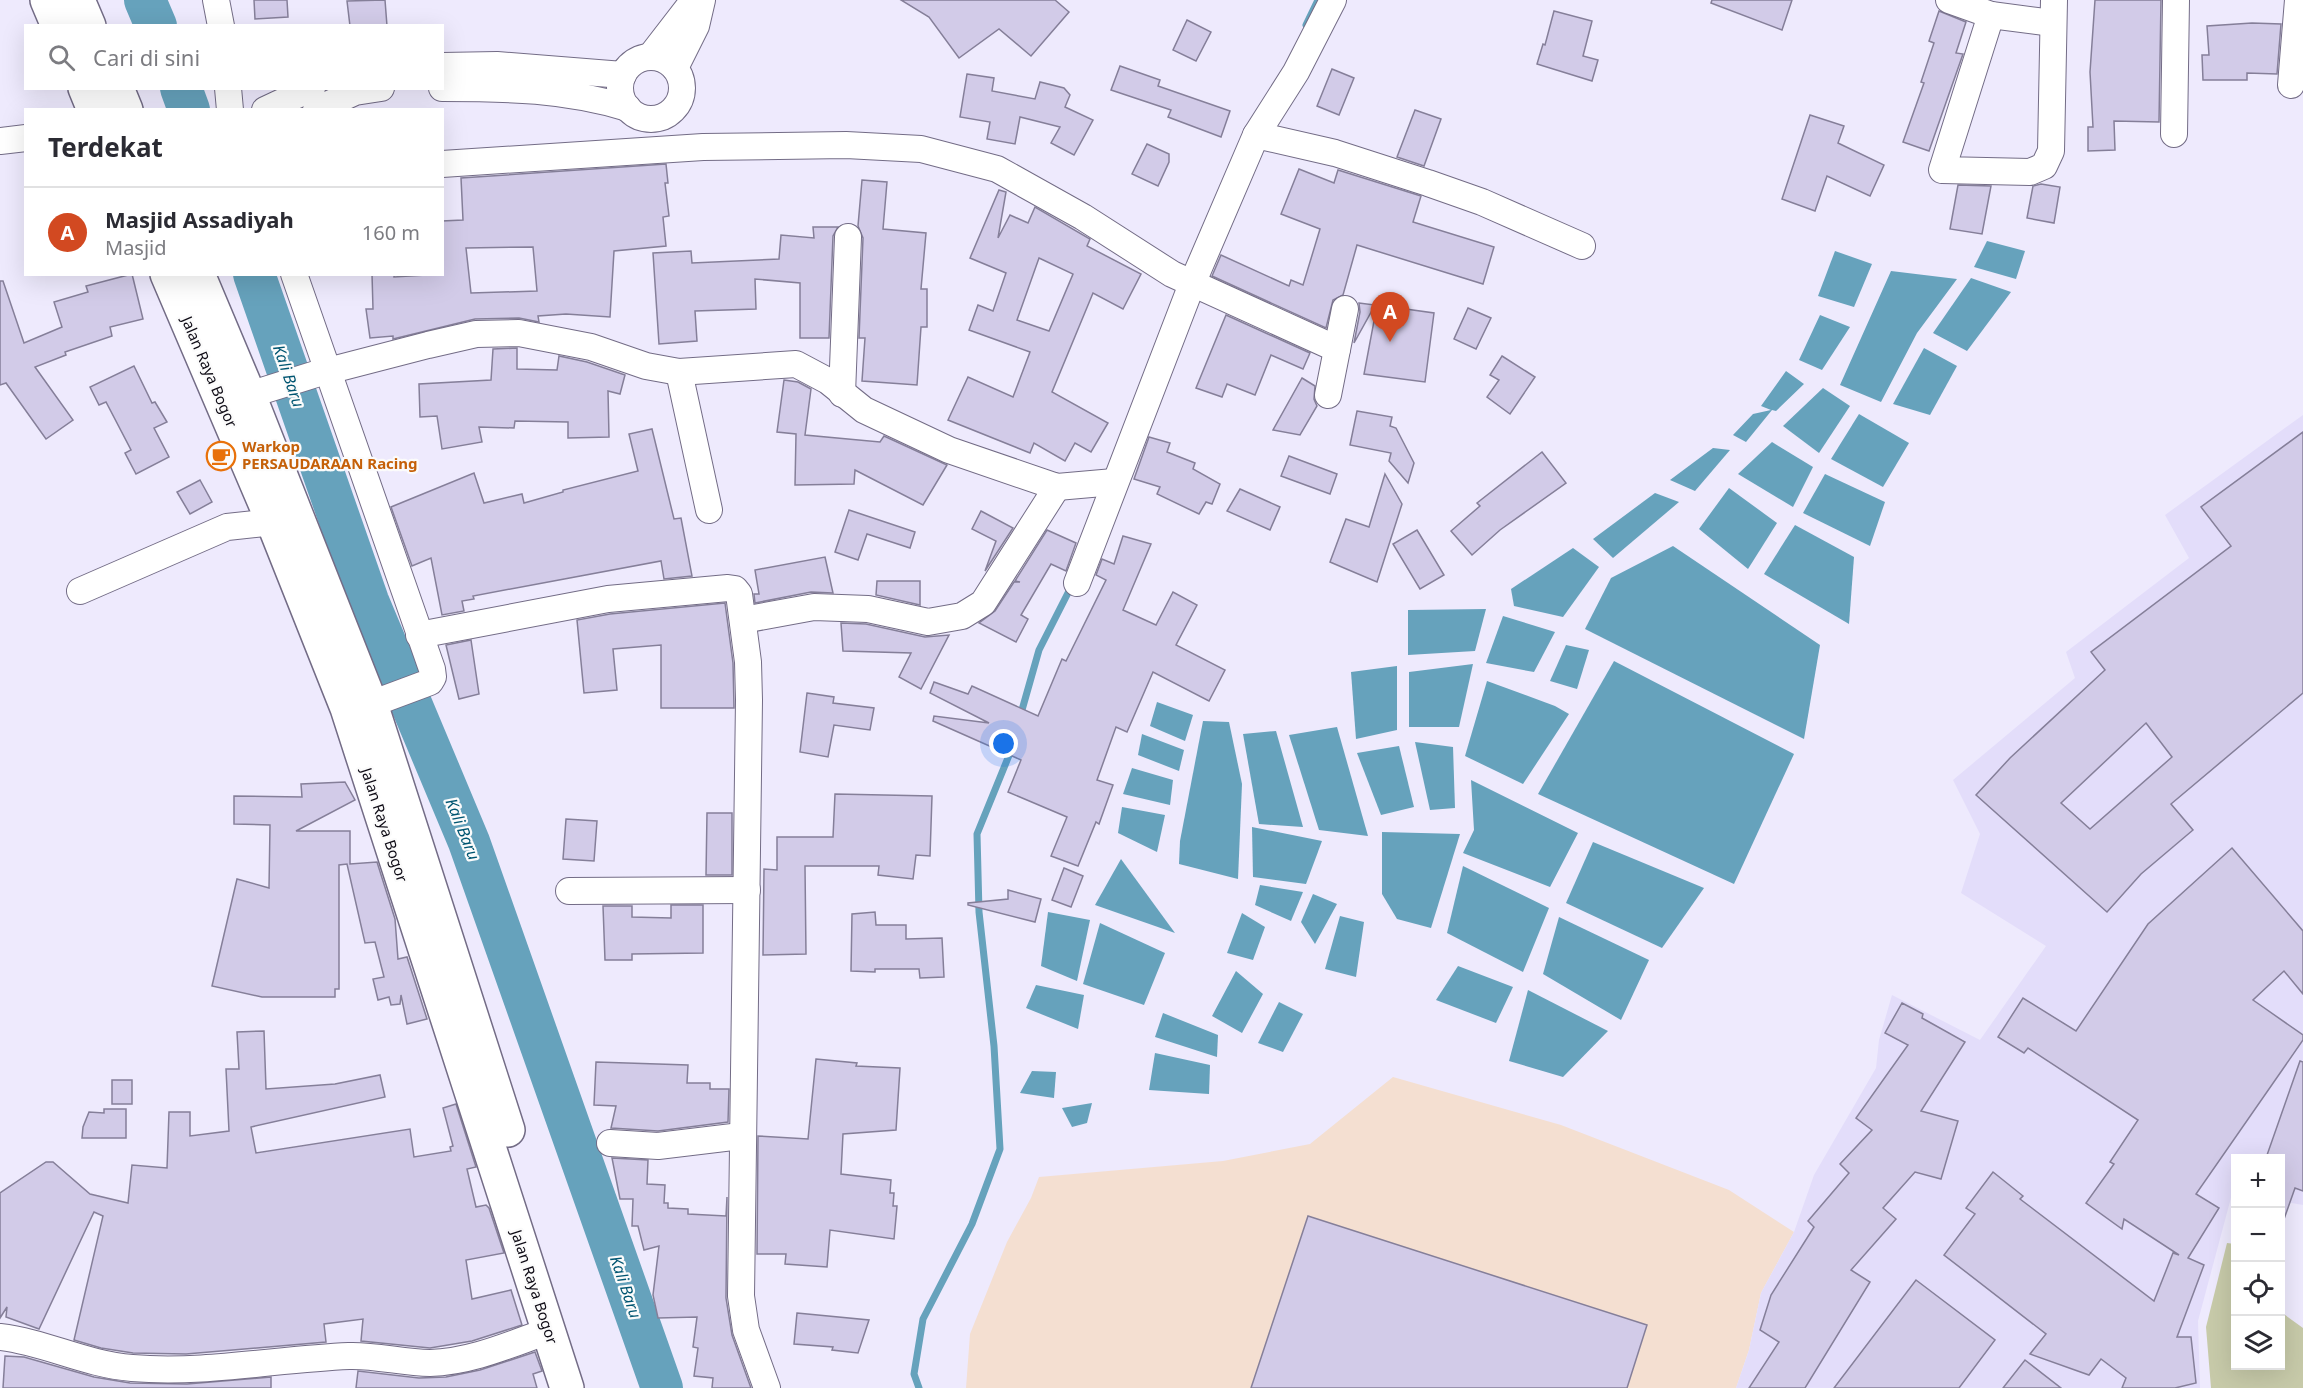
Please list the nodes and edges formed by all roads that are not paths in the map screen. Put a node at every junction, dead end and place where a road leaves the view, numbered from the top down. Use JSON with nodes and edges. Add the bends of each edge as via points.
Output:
{"nodes":[{"id":1,"x":47,"y":0,"type":"edge"},
{"id":2,"x":78,"y":0,"type":"edge"},
{"id":3,"x":216,"y":0,"type":"edge"},
{"id":4,"x":694,"y":0,"type":"edge"},
{"id":5,"x":702,"y":0,"type":"edge"},
{"id":6,"x":1334,"y":0,"type":"edge"},
{"id":7,"x":1949,"y":0,"type":"edge"},
{"id":8,"x":2176,"y":0,"type":"edge"},
{"id":9,"x":2298,"y":0,"type":"edge"},
{"id":10,"x":2054,"y":12,"type":"edge"},
{"id":11,"x":1991,"y":15,"type":"junction"},
{"id":12,"x":57,"y":24,"type":"edge"},
{"id":13,"x":88,"y":24,"type":"edge"},
{"id":14,"x":221,"y":24,"type":"edge"},
{"id":15,"x":650,"y":57,"type":"junction"},
{"id":16,"x":444,"y":66,"type":"edge"},
{"id":17,"x":675,"y":68,"type":"junction"},
{"id":18,"x":623,"y":75,"type":"junction"},
{"id":19,"x":2291,"y":85,"type":"dead end"},
{"id":20,"x":444,"y":88,"type":"edge"},
{"id":21,"x":86,"y":90,"type":"edge"},
{"id":22,"x":118,"y":90,"type":"edge"},
{"id":23,"x":228,"y":90,"type":"edge"},
{"id":24,"x":308,"y":90,"type":"edge"},
{"id":25,"x":368,"y":90,"type":"edge"},
{"id":26,"x":93,"y":108,"type":"edge"},
{"id":27,"x":125,"y":108,"type":"edge"},
{"id":28,"x":230,"y":108,"type":"edge"},
{"id":29,"x":270,"y":108,"type":"edge"},
{"id":30,"x":320,"y":108,"type":"edge"},
{"id":31,"x":628,"y":108,"type":"junction"},
{"id":32,"x":2174,"y":134,"type":"dead end"},
{"id":33,"x":1256,"y":135,"type":"junction"},
{"id":34,"x":24,"y":138,"type":"edge"},
{"id":35,"x":0,"y":141,"type":"edge"},
{"id":36,"x":444,"y":164,"type":"edge"},
{"id":37,"x":848,"y":237,"type":"dead end"},
{"id":38,"x":1582,"y":246,"type":"dead end"},
{"id":39,"x":168,"y":276,"type":"edge"},
{"id":40,"x":199,"y":276,"type":"edge"},
{"id":41,"x":295,"y":276,"type":"edge"},
{"id":42,"x":1184,"y":280,"type":"junction"},
{"id":43,"x":1345,"y":309,"type":"dead end"},
{"id":44,"x":844,"y":349,"type":"junction"},
{"id":45,"x":1337,"y":349,"type":"junction"},
{"id":46,"x":796,"y":364,"type":"junction"},
{"id":47,"x":323,"y":372,"type":"junction"},
{"id":48,"x":679,"y":372,"type":"junction"},
{"id":49,"x":255,"y":393,"type":"junction"},
{"id":50,"x":842,"y":394,"type":"junction"},
{"id":51,"x":1328,"y":395,"type":"dead end"},
{"id":52,"x":1111,"y":483,"type":"junction"},
{"id":53,"x":1064,"y":486,"type":"junction"},
{"id":54,"x":709,"y":510,"type":"dead end"},
{"id":55,"x":273,"y":522,"type":"junction"},
{"id":56,"x":1077,"y":583,"type":"dead end"},
{"id":57,"x":80,"y":591,"type":"dead end"},
{"id":58,"x":743,"y":620,"type":"junction"},
{"id":59,"x":418,"y":635,"type":"junction"},
{"id":60,"x":380,"y":701,"type":"junction"},
{"id":61,"x":747,"y":890,"type":"junction"},
{"id":62,"x":569,"y":891,"type":"dead end"},
{"id":63,"x":741,"y":1136,"type":"junction"},
{"id":64,"x":610,"y":1143,"type":"dead end"},
{"id":65,"x":548,"y":1331,"type":"junction"},
{"id":66,"x":0,"y":1337,"type":"edge"},
{"id":67,"x":567,"y":1388,"type":"edge"},
{"id":68,"x":591,"y":1388,"type":"edge"},
{"id":69,"x":767,"y":1388,"type":"edge"}],
"edges":[{"from":1,"to":12,"type":"highway"},
{"from":2,"to":13,"type":"highway"},
{"from":3,"to":14,"type":"street"},
{"from":4,"to":15,"type":"street"},
{"from":5,"to":17,"type":"street","via":[[696,26]]},
{"from":6,"to":33,"type":"street","via":[[1296,72]]},
{"from":7,"to":11,"type":"street"},
{"from":8,"to":32,"type":"street"},
{"from":9,"to":19,"type":"street"},
{"from":10,"to":11,"type":"street"},
{"from":10,"to":11,"type":"street","via":[[2051,151],[2044,166],[2030,172],[1942,170]]},
{"from":15,"to":17,"type":"street"},
{"from":15,"to":18,"type":"street","via":[[630,65]]},
{"from":16,"to":18,"type":"street","via":[[497,65]]},
{"from":17,"to":31,"type":"street","via":[[682,90],[672,111],[650,118]]},
{"from":18,"to":31,"type":"street","via":[[620,86]]},
{"from":20,"to":31,"type":"street","via":[[532,88]]},
{"from":21,"to":26,"type":"highway"},
{"from":22,"to":27,"type":"highway"},
{"from":23,"to":28,"type":"street"},
{"from":24,"to":29,"type":"street"},
{"from":25,"to":30,"type":"street"},
{"from":33,"to":38,"type":"street","via":[[1335,153],[1428,183]]},
{"from":33,"to":42,"type":"street"},
{"from":34,"to":35,"type":"street"},
{"from":36,"to":42,"type":"street","via":[[703,147],[921,149],[997,169]]},
{"from":37,"to":44,"type":"street"},
{"from":39,"to":55,"type":"highway","name":"Jalan Raya Bogor"},
{"from":40,"to":49,"type":"highway","name":"Jalan Raya Bogor"},
{"from":41,"to":47,"type":"street"},
{"from":42,"to":45,"type":"street"},
{"from":42,"to":52,"type":"street"},
{"from":43,"to":45,"type":"street"},
{"from":44,"to":46,"type":"street"},
{"from":44,"to":50,"type":"street"},
{"from":45,"to":51,"type":"street"},
{"from":46,"to":48,"type":"street"},
{"from":46,"to":50,"type":"street","via":[[828,381]]},
{"from":47,"to":48,"type":"street","via":[[476,334],[519,333],[591,347],[646,366]]},
{"from":47,"to":49,"type":"street"},
{"from":47,"to":59,"type":"street"},
{"from":48,"to":54,"type":"street"},
{"from":49,"to":60,"type":"highway","name":"Jalan Raya Bogor"},
{"from":50,"to":53,"type":"street","via":[[864,410],[939,445]]},
{"from":52,"to":53,"type":"street"},
{"from":52,"to":56,"type":"street"},
{"from":53,"to":58,"type":"street","via":[[983,603],[962,616],[928,622],[868,609],[814,607]]},
{"from":55,"to":57,"type":"street","via":[[227,527]]},
{"from":55,"to":65,"type":"highway","name":"Jalan Raya Bogor","via":[[346,708]]},
{"from":58,"to":59,"type":"street","via":[[739,594],[728,588],[608,599]]},
{"from":58,"to":61,"type":"street","via":[[749,700]]},
{"from":59,"to":60,"type":"street","via":[[434,676],[419,688]]},
{"from":60,"to":68,"type":"highway","name":"Jalan Raya Bogor"},
{"from":61,"to":62,"type":"street"},
{"from":61,"to":63,"type":"street"},
{"from":63,"to":64,"type":"street","via":[[658,1146]]},
{"from":63,"to":69,"type":"street","via":[[743,1319]]},
{"from":65,"to":66,"type":"street","via":[[488,1353],[434,1363],[351,1356],[222,1369],[132,1368],[81,1360],[19,1339]]},
{"from":65,"to":67,"type":"highway","name":"Jalan Raya Bogor"}]}
